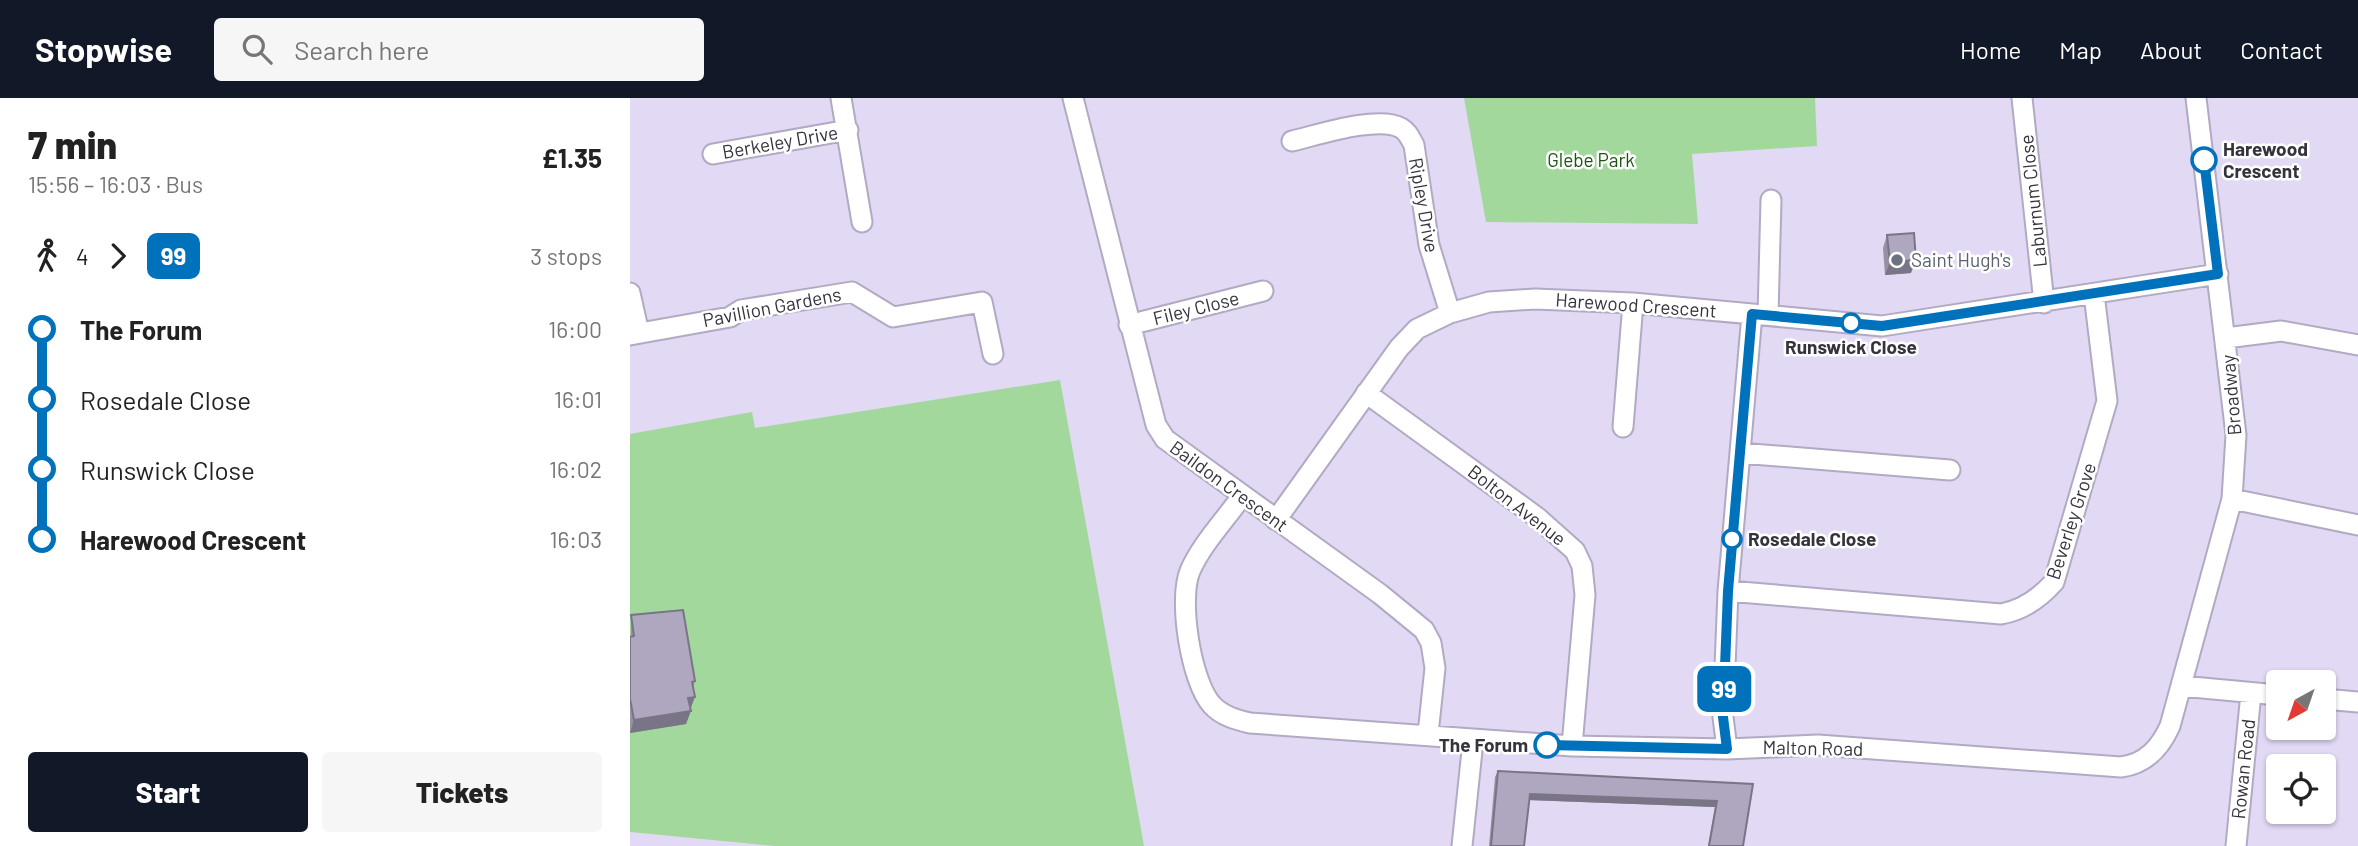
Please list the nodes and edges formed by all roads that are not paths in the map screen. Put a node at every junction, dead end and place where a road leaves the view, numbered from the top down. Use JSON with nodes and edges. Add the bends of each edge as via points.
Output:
{"nodes":[{"id":1,"x":841,"y":98,"type":"edge"},
{"id":2,"x":1073,"y":98,"type":"edge"},
{"id":3,"x":2022,"y":98,"type":"edge"},
{"id":4,"x":2196,"y":98,"type":"edge"},
{"id":5,"x":848,"y":130,"type":"junction"},
{"id":6,"x":1292,"y":141,"type":"dead end"},
{"id":7,"x":713,"y":154,"type":"dead end"},
{"id":8,"x":1771,"y":200,"type":"dead end"},
{"id":9,"x":862,"y":222,"type":"dead end"},
{"id":10,"x":2218,"y":274,"type":"junction"},
{"id":11,"x":1263,"y":291,"type":"dead end"},
{"id":12,"x":630,"y":293,"type":"edge"},
{"id":13,"x":2094,"y":294,"type":"junction"},
{"id":14,"x":1633,"y":303,"type":"junction"},
{"id":15,"x":2044,"y":303,"type":"junction"},
{"id":16,"x":1450,"y":313,"type":"junction"},
{"id":17,"x":1760,"y":314,"type":"junction"},
{"id":18,"x":1129,"y":325,"type":"junction"},
{"id":19,"x":635,"y":334,"type":"edge"},
{"id":20,"x":2226,"y":338,"type":"junction"},
{"id":21,"x":2358,"y":345,"type":"edge"},
{"id":22,"x":993,"y":354,"type":"dead end"},
{"id":23,"x":1366,"y":393,"type":"junction"},
{"id":24,"x":1623,"y":427,"type":"dead end"},
{"id":25,"x":1740,"y":453,"type":"junction"},
{"id":26,"x":1950,"y":470,"type":"dead end"},
{"id":27,"x":1242,"y":496,"type":"junction"},
{"id":28,"x":2232,"y":499,"type":"junction"},
{"id":29,"x":1276,"y":520,"type":"junction"},
{"id":30,"x":2358,"y":525,"type":"edge"},
{"id":31,"x":1728,"y":591,"type":"junction"},
{"id":32,"x":2181,"y":686,"type":"junction"},
{"id":33,"x":2251,"y":693,"type":"junction"},
{"id":34,"x":2266,"y":694,"type":"edge"},
{"id":35,"x":2336,"y":700,"type":"edge"},
{"id":36,"x":2358,"y":702,"type":"edge"},
{"id":37,"x":1428,"y":734,"type":"junction"},
{"id":38,"x":1473,"y":741,"type":"junction"},
{"id":39,"x":1572,"y":747,"type":"junction"},
{"id":40,"x":1727,"y":749,"type":"junction"},
{"id":41,"x":1462,"y":846,"type":"edge"},
{"id":42,"x":2236,"y":846,"type":"edge"}],
"edges":[{"from":1,"to":5,"type":"street"},
{"from":2,"to":18,"type":"street","name":"Baildon Crescent"},
{"from":3,"to":15,"type":"street","name":"Laburnum Close"},
{"from":4,"to":10,"type":"street","name":"Broadway"},
{"from":5,"to":7,"type":"street","name":"Berkeley Drive"},
{"from":5,"to":9,"type":"street"},
{"from":6,"to":16,"type":"street","name":"Ripley Drive","via":[[1381,123],[1407,132],[1414,145],[1429,245]]},
{"from":8,"to":17,"type":"street"},
{"from":10,"to":13,"type":"street","name":"Harewood Crescent"},
{"from":10,"to":20,"type":"street","name":"Broadway"},
{"from":11,"to":18,"type":"street","name":"Filey Close"},
{"from":12,"to":19,"type":"street","name":"Pavillion Gardens"},
{"from":13,"to":15,"type":"street","name":"Harewood Crescent"},
{"from":13,"to":31,"type":"street","name":"Beverley Grove","via":[[2107,401],[2054,582],[2042,596],[2017,611],[2001,614]]},
{"from":14,"to":16,"type":"street","name":"Harewood Crescent","via":[[1535,299],[1489,302]]},
{"from":14,"to":17,"type":"street","name":"Harewood Crescent"},
{"from":14,"to":24,"type":"street"},
{"from":15,"to":17,"type":"street","name":"Harewood Crescent","via":[[1882,326]]},
{"from":16,"to":23,"type":"street","name":"Harewood Crescent","via":[[1417,329]]},
{"from":17,"to":25,"type":"street"},
{"from":18,"to":27,"type":"street","name":"Baildon Crescent","via":[[1156,425],[1165,439]]},
{"from":19,"to":22,"type":"street","name":"Pavillion Gardens","via":[[852,292],[892,317],[982,302]]},
{"from":20,"to":21,"type":"street","via":[[2281,331]]},
{"from":20,"to":28,"type":"street","name":"Broadway","via":[[2236,435]]},
{"from":23,"to":29,"type":"street","name":"Harewood Crescent"},
{"from":23,"to":39,"type":"street","name":"Bolton Avenue","via":[[1575,551],[1582,566],[1585,595]]},
{"from":25,"to":26,"type":"street"},
{"from":25,"to":31,"type":"street"},
{"from":27,"to":29,"type":"street","name":"Baildon Crescent"},
{"from":27,"to":37,"type":"street","name":"Malton Road","via":[[1185,584],[1193,657],[1201,689],[1212,706],[1230,718],[1250,723]]},
{"from":28,"to":30,"type":"street"},
{"from":28,"to":32,"type":"street","name":"Broadway"},
{"from":29,"to":37,"type":"street","name":"Baildon Crescent","via":[[1424,630],[1435,668]]},
{"from":31,"to":40,"type":"street","via":[[1723,717]]},
{"from":32,"to":33,"type":"street"},
{"from":32,"to":40,"type":"street","name":"Malton Road","via":[[2163,743],[2134,765],[1818,745]]},
{"from":33,"to":34,"type":"street"},
{"from":33,"to":42,"type":"street","name":"Rowan Road"},
{"from":35,"to":36,"type":"street"},
{"from":37,"to":38,"type":"street","name":"Malton Road"},
{"from":38,"to":39,"type":"street","name":"Malton Road"},
{"from":38,"to":41,"type":"street"},
{"from":39,"to":40,"type":"street","name":"Malton Road"}]}
